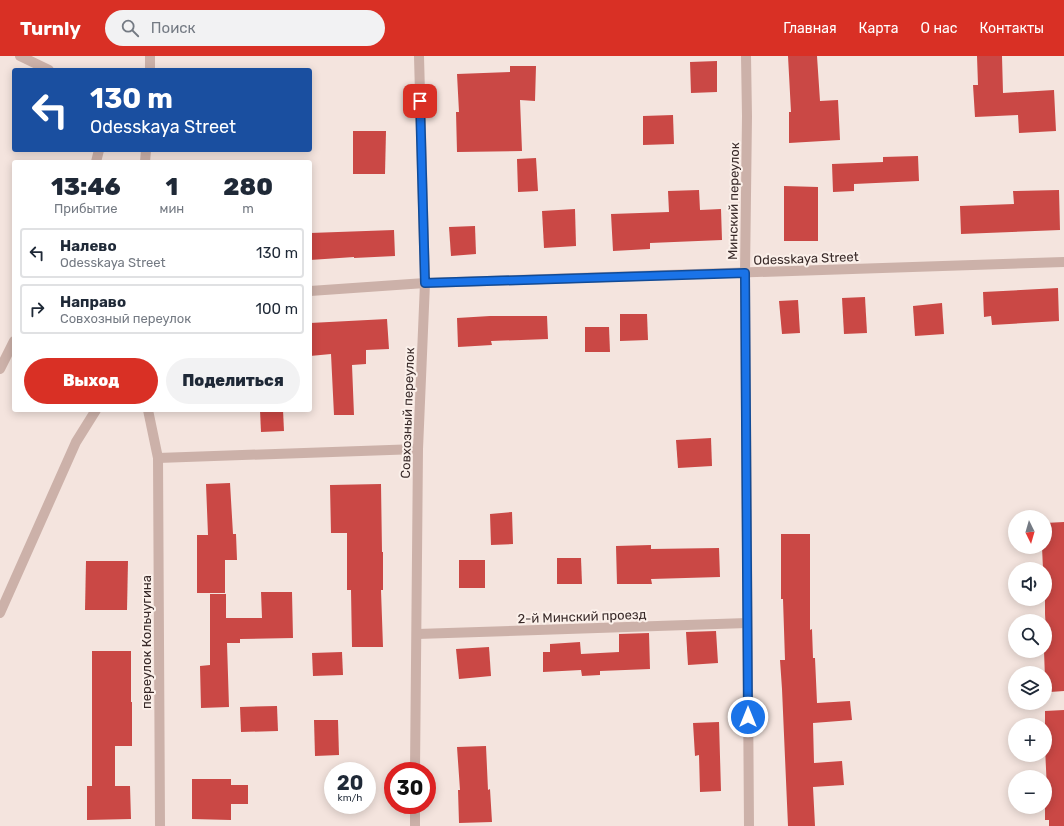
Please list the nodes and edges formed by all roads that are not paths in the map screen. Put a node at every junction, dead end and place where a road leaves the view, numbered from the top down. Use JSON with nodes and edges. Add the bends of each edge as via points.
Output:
{"nodes":[{"id":1,"x":20,"y":56,"type":"edge"},
{"id":2,"x":150,"y":56,"type":"edge"},
{"id":3,"x":419,"y":56,"type":"edge"},
{"id":4,"x":746,"y":56,"type":"edge"},
{"id":5,"x":46,"y":68,"type":"edge"},
{"id":6,"x":150,"y":68,"type":"edge"},
{"id":7,"x":1064,"y":262,"type":"edge"},
{"id":8,"x":745,"y":273,"type":"junction"},
{"id":9,"x":425,"y":283,"type":"junction"},
{"id":10,"x":312,"y":291,"type":"edge"},
{"id":11,"x":12,"y":344,"type":"edge"},
{"id":12,"x":0,"y":369,"type":"edge"},
{"id":13,"x":95,"y":412,"type":"edge"},
{"id":14,"x":148,"y":412,"type":"edge"},
{"id":15,"x":418,"y":449,"type":"junction"},
{"id":16,"x":158,"y":458,"type":"junction"},
{"id":17,"x":0,"y":613,"type":"edge"},
{"id":18,"x":748,"y":623,"type":"junction"},
{"id":19,"x":417,"y":634,"type":"junction"},
{"id":20,"x":415,"y":762,"type":"edge"},
{"id":21,"x":415,"y":814,"type":"edge"},
{"id":22,"x":160,"y":826,"type":"edge"},
{"id":23,"x":414,"y":826,"type":"edge"},
{"id":24,"x":749,"y":826,"type":"edge"}],
"edges":[{"from":1,"to":5,"type":"street"},
{"from":2,"to":6,"type":"street"},
{"from":3,"to":9,"type":"street","name":"Совхозный переулок"},
{"from":4,"to":8,"type":"street","name":"Минский переулок"},
{"from":7,"to":8,"type":"street","name":"Odesskaya Street"},
{"from":8,"to":9,"type":"street","name":"Odesskaya Street"},
{"from":8,"to":18,"type":"street","name":"Минский переулок"},
{"from":9,"to":10,"type":"street","name":"Odesskaya Street"},
{"from":9,"to":15,"type":"street","name":"Совхозный переулок"},
{"from":11,"to":12,"type":"street"},
{"from":13,"to":17,"type":"street","via":[[76,442]]},
{"from":14,"to":16,"type":"street","name":"переулок Кольчугина"},
{"from":15,"to":16,"type":"street"},
{"from":15,"to":19,"type":"street","name":"Совхозный переулок"},
{"from":16,"to":22,"type":"street","name":"переулок Кольчугина"},
{"from":18,"to":19,"type":"street","name":"2-й Минский проезд"},
{"from":18,"to":24,"type":"street","name":"Минский переулок"},
{"from":19,"to":20,"type":"street","name":"Совхозный переулок"},
{"from":21,"to":23,"type":"street"}]}
